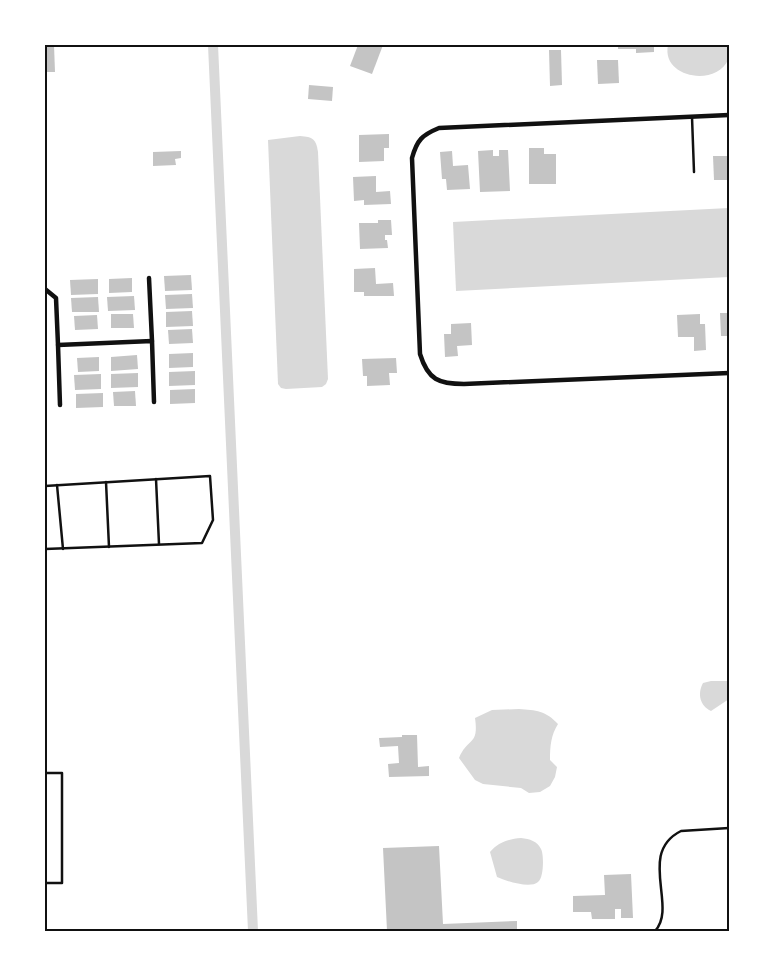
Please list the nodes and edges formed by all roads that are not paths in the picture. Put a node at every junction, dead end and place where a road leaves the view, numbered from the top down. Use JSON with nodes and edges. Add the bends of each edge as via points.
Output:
{"nodes":[{"id":1,"x":729,"y":115,"type":"edge"},
{"id":2,"x":692,"y":116,"type":"junction"},
{"id":3,"x":694,"y":172,"type":"dead end"},
{"id":4,"x":149,"y":278,"type":"dead end"},
{"id":5,"x":45,"y":289,"type":"edge"},
{"id":6,"x":152,"y":342,"type":"junction"},
{"id":7,"x":58,"y":345,"type":"junction"},
{"id":8,"x":729,"y":373,"type":"edge"},
{"id":9,"x":154,"y":402,"type":"dead end"},
{"id":10,"x":60,"y":405,"type":"dead end"},
{"id":11,"x":156,"y":479,"type":"junction"},
{"id":12,"x":106,"y":482,"type":"junction"},
{"id":13,"x":57,"y":485,"type":"junction"},
{"id":14,"x":45,"y":486,"type":"edge"},
{"id":15,"x":159,"y":544,"type":"junction"},
{"id":16,"x":109,"y":547,"type":"junction"},
{"id":17,"x":63,"y":549,"type":"junction"},
{"id":18,"x":45,"y":550,"type":"edge"},
{"id":19,"x":45,"y":773,"type":"edge"},
{"id":20,"x":729,"y":828,"type":"edge"},
{"id":21,"x":45,"y":883,"type":"edge"},
{"id":22,"x":655,"y":931,"type":"edge"}],
"edges":[{"from":1,"to":2,"type":"street"},
{"from":2,"to":3,"type":"lane"},
{"from":2,"to":8,"type":"street","via":[[439,128],[426,134],[416,144],[412,158],[420,354],[424,367],[434,379],[447,384]]},
{"from":4,"to":6,"type":"street"},
{"from":5,"to":7,"type":"street","via":[[56,298]]},
{"from":6,"to":7,"type":"street"},
{"from":6,"to":9,"type":"street"},
{"from":7,"to":10,"type":"street"},
{"from":11,"to":12,"type":"lane"},
{"from":11,"to":15,"type":"lane"},
{"from":11,"to":15,"type":"lane","via":[[210,476],[213,520],[202,543]]},
{"from":12,"to":13,"type":"lane"},
{"from":12,"to":16,"type":"lane"},
{"from":13,"to":14,"type":"lane"},
{"from":13,"to":17,"type":"lane"},
{"from":15,"to":16,"type":"lane"},
{"from":16,"to":17,"type":"lane"},
{"from":17,"to":18,"type":"lane"},
{"from":19,"to":21,"type":"lane","via":[[62,773],[62,883]]},
{"from":20,"to":22,"type":"lane","via":[[681,831],[664,844],[660,866],[662,913]]}]}
